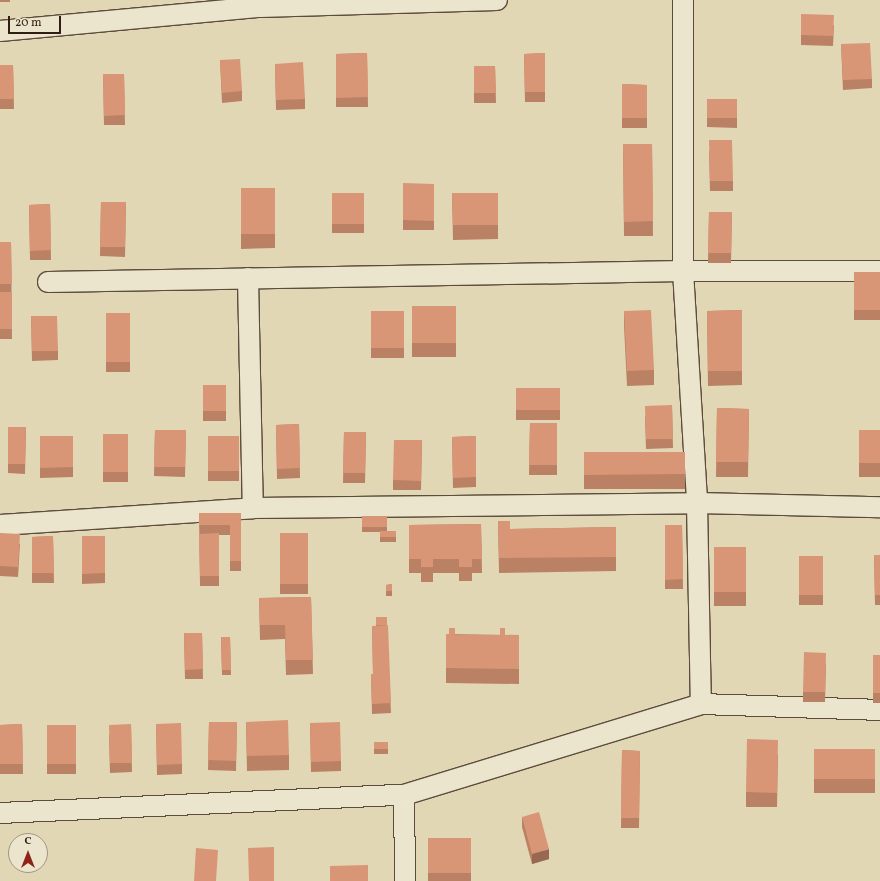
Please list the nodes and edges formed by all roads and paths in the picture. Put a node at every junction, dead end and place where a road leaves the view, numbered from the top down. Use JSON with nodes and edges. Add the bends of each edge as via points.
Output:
{"nodes":[{"id":1,"x":497,"y":0,"type":"edge"},
{"id":2,"x":683,"y":0,"type":"edge"},
{"id":3,"x":0,"y":31,"type":"edge"},
{"id":4,"x":683,"y":271,"type":"junction"},
{"id":5,"x":880,"y":271,"type":"edge"},
{"id":6,"x":248,"y":278,"type":"junction"},
{"id":7,"x":48,"y":282,"type":"dead end"},
{"id":8,"x":697,"y":503,"type":"junction"},
{"id":9,"x":880,"y":507,"type":"edge"},
{"id":10,"x":253,"y":508,"type":"junction"},
{"id":11,"x":0,"y":525,"type":"edge"},
{"id":12,"x":701,"y":704,"type":"junction"},
{"id":13,"x":880,"y":710,"type":"edge"},
{"id":14,"x":404,"y":795,"type":"junction"},
{"id":15,"x":0,"y":813,"type":"edge"},
{"id":16,"x":405,"y":881,"type":"edge"}],
"edges":[{"from":1,"to":3,"type":"street","via":[[260,7]]},
{"from":2,"to":4,"type":"street"},
{"from":4,"to":5,"type":"street"},
{"from":4,"to":6,"type":"street"},
{"from":4,"to":8,"type":"street"},
{"from":6,"to":7,"type":"street"},
{"from":6,"to":10,"type":"street"},
{"from":8,"to":9,"type":"street"},
{"from":8,"to":10,"type":"street"},
{"from":8,"to":12,"type":"street"},
{"from":10,"to":11,"type":"street"},
{"from":12,"to":13,"type":"street"},
{"from":12,"to":14,"type":"street"},
{"from":14,"to":15,"type":"street"},
{"from":14,"to":16,"type":"street"}]}
